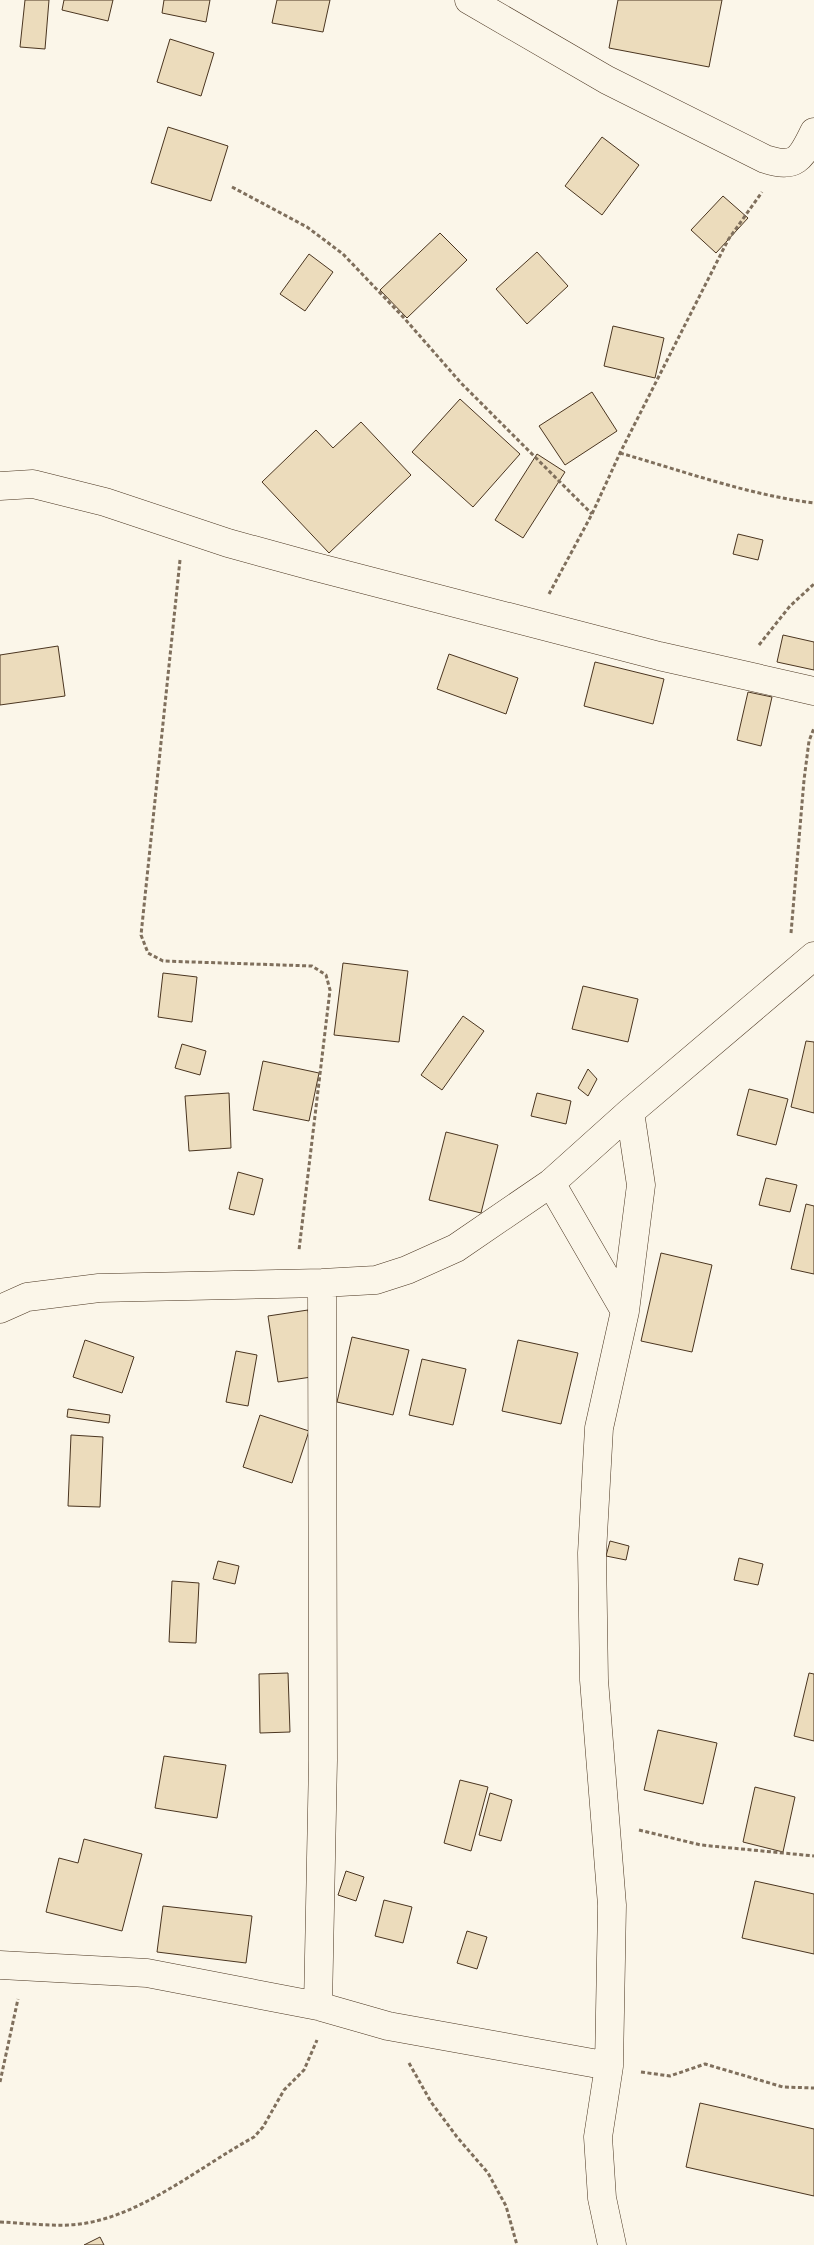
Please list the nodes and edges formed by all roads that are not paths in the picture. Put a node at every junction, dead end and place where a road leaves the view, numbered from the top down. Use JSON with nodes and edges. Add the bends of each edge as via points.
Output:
{"nodes":[{"id":1,"x":469,"y":0,"type":"edge"},
{"id":2,"x":814,"y":132,"type":"edge"},
{"id":3,"x":0,"y":486,"type":"edge"},
{"id":4,"x":814,"y":691,"type":"edge"},
{"id":5,"x":814,"y":956,"type":"edge"},
{"id":6,"x":630,"y":1112,"type":"junction"},
{"id":7,"x":551,"y":1183,"type":"junction"},
{"id":8,"x":309,"y":1283,"type":"junction"},
{"id":9,"x":0,"y":1309,"type":"edge"},
{"id":10,"x":625,"y":1311,"type":"junction"},
{"id":11,"x":12,"y":1966,"type":"edge"},
{"id":12,"x":323,"y":2007,"type":"junction"},
{"id":13,"x":608,"y":2066,"type":"junction"},
{"id":14,"x":612,"y":2245,"type":"edge"}],
"edges":[{"from":1,"to":2,"type":"street","via":[[607,80],[765,159],[781,164],[792,163],[803,153]]},
{"from":3,"to":4,"type":"street","via":[[33,484],[105,502],[284,558],[659,656]]},
{"from":5,"to":6,"type":"street"},
{"from":6,"to":7,"type":"street"},
{"from":6,"to":10,"type":"street","via":[[641,1185]]},
{"from":7,"to":8,"type":"street","via":[[456,1248],[407,1270],[376,1280]]},
{"from":7,"to":10,"type":"street"},
{"from":8,"to":9,"type":"street","via":[[99,1288],[27,1297]]},
{"from":8,"to":12,"type":"street","via":[[323,1760]]},
{"from":10,"to":13,"type":"street","via":[[599,1428],[592,1553],[594,1680],[612,1905]]},
{"from":11,"to":12,"type":"street","via":[[146,1973]]},
{"from":12,"to":13,"type":"street","via":[[388,2026]]},
{"from":13,"to":14,"type":"street","via":[[598,2137],[602,2198]]}]}
